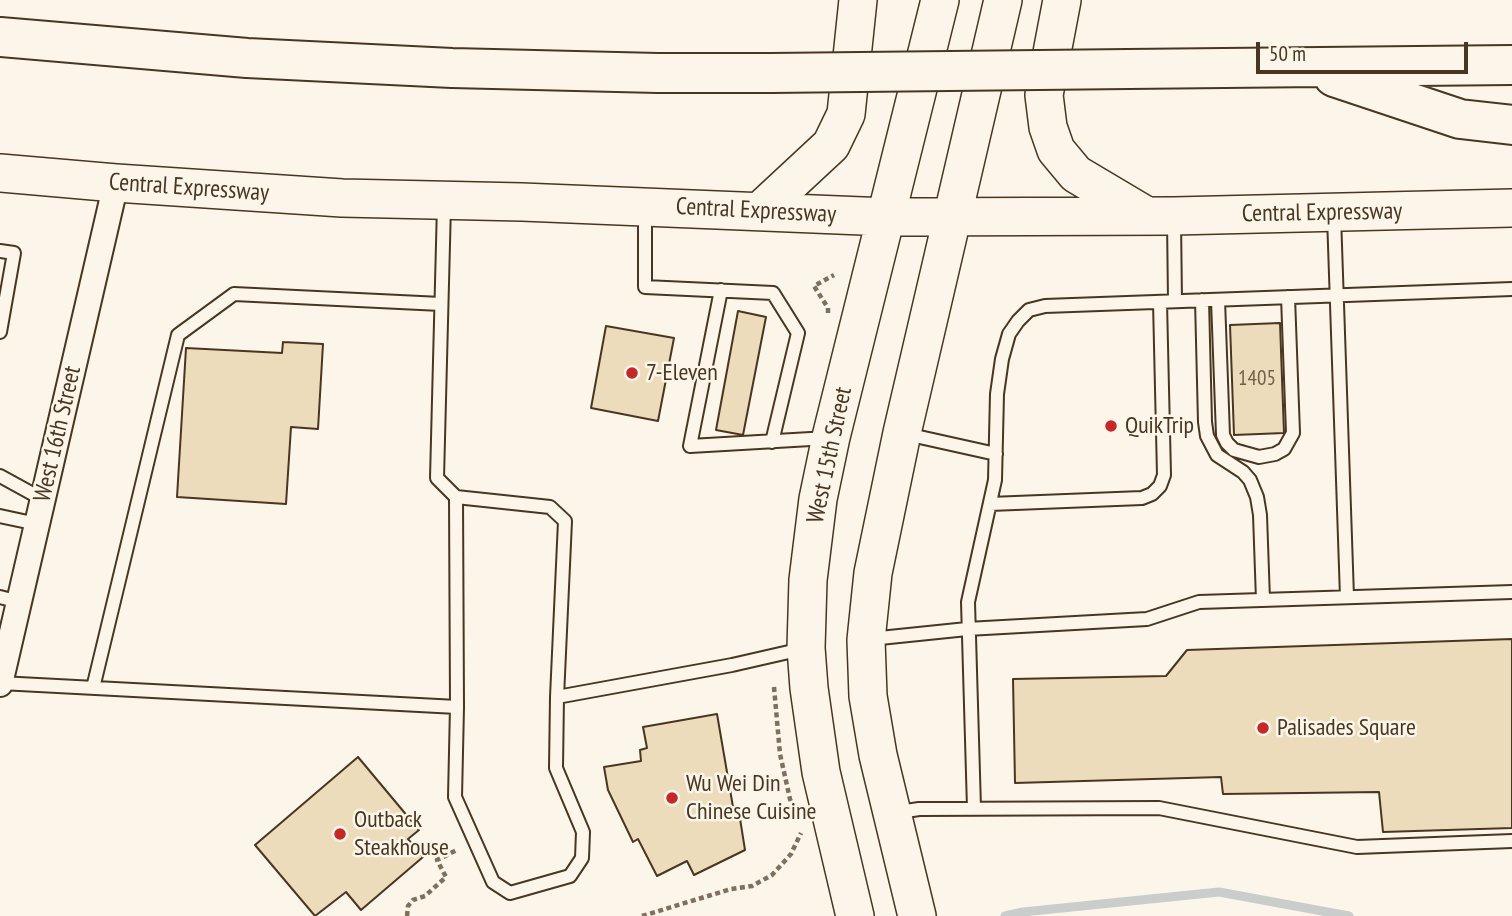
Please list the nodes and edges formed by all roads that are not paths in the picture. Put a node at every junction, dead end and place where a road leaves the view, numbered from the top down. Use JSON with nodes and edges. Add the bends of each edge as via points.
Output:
{"nodes":[{"id":1,"x":858,"y":0,"type":"edge"},
{"id":2,"x":940,"y":0,"type":"edge"},
{"id":3,"x":1003,"y":0,"type":"edge"},
{"id":4,"x":1062,"y":0,"type":"edge"},
{"id":5,"x":0,"y":37,"type":"edge"},
{"id":6,"x":45,"y":42,"type":"junction"},
{"id":7,"x":0,"y":52,"type":"edge"},
{"id":8,"x":1512,"y":65,"type":"edge"},
{"id":9,"x":1306,"y":68,"type":"junction"},
{"id":10,"x":1512,"y":125,"type":"edge"},
{"id":11,"x":0,"y":173,"type":"edge"},
{"id":12,"x":116,"y":183,"type":"junction"},
{"id":13,"x":444,"y":199,"type":"junction"},
{"id":14,"x":646,"y":206,"type":"junction"},
{"id":15,"x":1512,"y":208,"type":"edge"},
{"id":16,"x":760,"y":211,"type":"junction"},
{"id":17,"x":1334,"y":213,"type":"junction"},
{"id":18,"x":1160,"y":216,"type":"junction"},
{"id":19,"x":887,"y":217,"type":"junction"},
{"id":20,"x":954,"y":218,"type":"junction"},
{"id":21,"x":0,"y":251,"type":"edge"},
{"id":22,"x":1512,"y":289,"type":"edge"},
{"id":23,"x":721,"y":290,"type":"junction"},
{"id":24,"x":1337,"y":295,"type":"junction"},
{"id":25,"x":1289,"y":297,"type":"junction"},
{"id":26,"x":1202,"y":300,"type":"junction"},
{"id":27,"x":1218,"y":300,"type":"junction"},
{"id":28,"x":1175,"y":301,"type":"junction"},
{"id":29,"x":1160,"y":302,"type":"junction"},
{"id":30,"x":441,"y":304,"type":"junction"},
{"id":31,"x":0,"y":332,"type":"edge"},
{"id":32,"x":902,"y":433,"type":"junction"},
{"id":33,"x":831,"y":437,"type":"junction"},
{"id":34,"x":772,"y":442,"type":"junction"},
{"id":35,"x":996,"y":454,"type":"junction"},
{"id":36,"x":0,"y":476,"type":"edge"},
{"id":37,"x":456,"y":497,"type":"junction"},
{"id":38,"x":42,"y":499,"type":"junction"},
{"id":39,"x":989,"y":504,"type":"junction"},
{"id":40,"x":0,"y":516,"type":"edge"},
{"id":41,"x":37,"y":524,"type":"junction"},
{"id":42,"x":1512,"y":592,"type":"edge"},
{"id":43,"x":1347,"y":597,"type":"junction"},
{"id":44,"x":10,"y":599,"type":"edge"},
{"id":45,"x":1263,"y":600,"type":"junction"},
{"id":46,"x":967,"y":629,"type":"junction"},
{"id":47,"x":866,"y":640,"type":"junction"},
{"id":48,"x":806,"y":649,"type":"junction"},
{"id":49,"x":0,"y":683,"type":"edge"},
{"id":50,"x":93,"y":688,"type":"junction"},
{"id":51,"x":557,"y":697,"type":"junction"},
{"id":52,"x":457,"y":707,"type":"junction"},
{"id":53,"x":974,"y":808,"type":"junction"},
{"id":54,"x":895,"y":827,"type":"junction"},
{"id":55,"x":1512,"y":841,"type":"edge"},
{"id":56,"x":855,"y":916,"type":"edge"},
{"id":57,"x":917,"y":916,"type":"edge"}],
"edges":[{"from":1,"to":16,"type":"main road","via":[[846,114],[831,145]]},
{"from":2,"to":19,"type":"main road","name":"West 15th Street"},
{"from":3,"to":20,"type":"main road"},
{"from":4,"to":18,"type":"main road","via":[[1044,95],[1056,150],[1076,174]]},
{"from":5,"to":6,"type":"highway"},
{"from":6,"to":7,"type":"highway"},
{"from":6,"to":9,"type":"highway","bridge":true,"via":[[439,68],[645,73]]},
{"from":8,"to":9,"type":"highway"},
{"from":9,"to":10,"type":"highway","via":[[1460,119]]},
{"from":11,"to":12,"type":"main road","name":"Central Expressway"},
{"from":12,"to":13,"type":"main road","name":"Central Expressway","via":[[342,198]]},
{"from":12,"to":38,"type":"street","name":"West 16th Street"},
{"from":13,"to":14,"type":"main road","name":"Central Expressway"},
{"from":13,"to":30,"type":"lane"},
{"from":14,"to":16,"type":"main road","name":"Central Expressway"},
{"from":14,"to":23,"type":"lane","via":[[645,288]]},
{"from":15,"to":17,"type":"main road","name":"Central Expressway"},
{"from":16,"to":19,"type":"main road","name":"Central Expressway"},
{"from":17,"to":18,"type":"main road","name":"Central Expressway"},
{"from":17,"to":24,"type":"lane"},
{"from":18,"to":20,"type":"main road","name":"Central Expressway"},
{"from":18,"to":28,"type":"lane"},
{"from":19,"to":20,"type":"main road","name":"Central Expressway"},
{"from":19,"to":33,"type":"main road","name":"West 15th Street"},
{"from":20,"to":32,"type":"main road"},
{"from":21,"to":31,"type":"lane","via":[[14,253]]},
{"from":22,"to":24,"type":"lane"},
{"from":23,"to":34,"type":"lane","via":[[773,293],[798,333]]},
{"from":23,"to":34,"type":"lane","via":[[690,446]]},
{"from":24,"to":25,"type":"lane"},
{"from":24,"to":43,"type":"lane"},
{"from":25,"to":27,"type":"lane"},
{"from":25,"to":27,"type":"lane","via":[[1293,433],[1284,449],[1259,457],[1234,450],[1223,435]]},
{"from":26,"to":27,"type":"lane"},
{"from":26,"to":28,"type":"lane"},
{"from":26,"to":45,"type":"lane","via":[[1205,422],[1217,455],[1250,480],[1257,497]]},
{"from":28,"to":29,"type":"lane"},
{"from":29,"to":35,"type":"lane","via":[[1045,306],[1024,315],[1009,334],[1002,359]]},
{"from":29,"to":39,"type":"lane","via":[[1164,475],[1160,486],[1142,498]]},
{"from":30,"to":37,"type":"lane","via":[[437,478]]},
{"from":30,"to":50,"type":"lane","via":[[234,294],[178,335]]},
{"from":32,"to":35,"type":"lane"},
{"from":32,"to":47,"type":"main road","via":[[873,573]]},
{"from":33,"to":34,"type":"lane"},
{"from":33,"to":48,"type":"main road","name":"West 15th Street","via":[[808,580]]},
{"from":35,"to":39,"type":"lane"},
{"from":36,"to":38,"type":"lane"},
{"from":37,"to":51,"type":"lane","via":[[550,507],[565,522]]},
{"from":37,"to":52,"type":"lane"},
{"from":38,"to":41,"type":"street","name":"West 16th Street"},
{"from":39,"to":46,"type":"lane","via":[[968,602]]},
{"from":40,"to":41,"type":"lane"},
{"from":41,"to":44,"type":"street","name":"West 16th Street"},
{"from":42,"to":43,"type":"lane"},
{"from":43,"to":45,"type":"lane"},
{"from":44,"to":49,"type":"street","name":"West 16th Street"},
{"from":45,"to":46,"type":"lane","via":[[1199,602],[1147,619]]},
{"from":46,"to":47,"type":"lane"},
{"from":46,"to":53,"type":"lane"},
{"from":47,"to":48,"type":"main road"},
{"from":47,"to":54,"type":"main road","via":[[868,696]]},
{"from":48,"to":51,"type":"lane"},
{"from":48,"to":56,"type":"main road","name":"West 15th Street","via":[[821,772]]},
{"from":49,"to":50,"type":"lane"},
{"from":50,"to":52,"type":"lane"},
{"from":51,"to":52,"type":"lane","via":[[556,768],[583,832],[582,858],[570,876],[510,893],[493,882],[455,797]]},
{"from":53,"to":54,"type":"lane","via":[[919,809]]},
{"from":53,"to":55,"type":"lane","via":[[1159,808],[1357,847]]},
{"from":54,"to":57,"type":"main road"}]}
